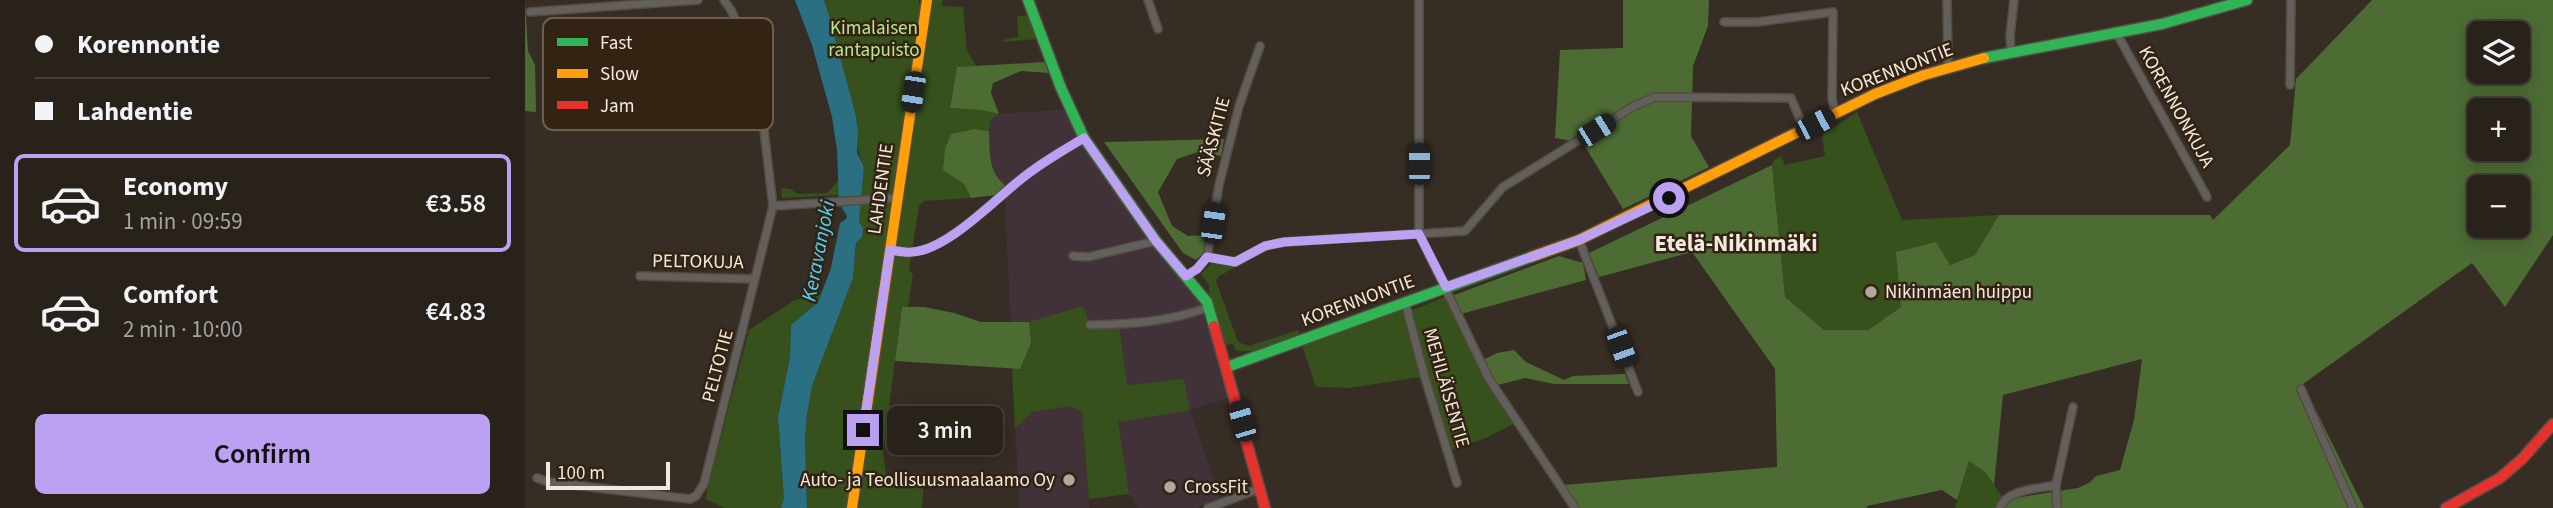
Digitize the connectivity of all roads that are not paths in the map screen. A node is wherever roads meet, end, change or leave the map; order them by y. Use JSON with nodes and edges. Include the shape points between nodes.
{"nodes":[{"id":1,"x":698,"y":0,"type":"edge"},
{"id":2,"x":724,"y":0,"type":"edge"},
{"id":3,"x":927,"y":0,"type":"edge"},
{"id":4,"x":1028,"y":0,"type":"edge"},
{"id":5,"x":1148,"y":0,"type":"edge"},
{"id":6,"x":1419,"y":0,"type":"edge"},
{"id":7,"x":1947,"y":0,"type":"edge"},
{"id":8,"x":2014,"y":0,"type":"edge"},
{"id":9,"x":2247,"y":0,"type":"edge"},
{"id":10,"x":2291,"y":0,"type":"edge"},
{"id":11,"x":530,"y":12,"type":"dead end"},
{"id":12,"x":734,"y":18,"type":"edge"},
{"id":13,"x":1724,"y":22,"type":"dead end"},
{"id":14,"x":1158,"y":29,"type":"dead end"},
{"id":15,"x":2116,"y":32,"type":"junction"},
{"id":16,"x":1260,"y":46,"type":"dead end"},
{"id":17,"x":2011,"y":52,"type":"junction"},
{"id":18,"x":1948,"y":68,"type":"junction"},
{"id":19,"x":2290,"y":85,"type":"dead end"},
{"id":20,"x":1835,"y":114,"type":"junction"},
{"id":21,"x":1804,"y":129,"type":"junction"},
{"id":22,"x":764,"y":130,"type":"edge"},
{"id":23,"x":1084,"y":138,"type":"junction"},
{"id":24,"x":2207,"y":197,"type":"dead end"},
{"id":25,"x":897,"y":198,"type":"junction"},
{"id":26,"x":773,"y":206,"type":"junction"},
{"id":27,"x":1419,"y":234,"type":"junction"},
{"id":28,"x":1579,"y":240,"type":"junction"},
{"id":29,"x":1156,"y":241,"type":"junction"},
{"id":30,"x":890,"y":250,"type":"junction"},
{"id":31,"x":1073,"y":256,"type":"dead end"},
{"id":32,"x":1207,"y":257,"type":"junction"},
{"id":33,"x":640,"y":276,"type":"dead end"},
{"id":34,"x":1186,"y":276,"type":"junction"},
{"id":35,"x":755,"y":279,"type":"junction"},
{"id":36,"x":1446,"y":287,"type":"junction"},
{"id":37,"x":1405,"y":302,"type":"junction"},
{"id":38,"x":1209,"y":307,"type":"junction"},
{"id":39,"x":1090,"y":325,"type":"dead end"},
{"id":40,"x":1227,"y":367,"type":"junction"},
{"id":41,"x":2301,"y":389,"type":"dead end"},
{"id":42,"x":1638,"y":392,"type":"dead end"},
{"id":43,"x":2073,"y":407,"type":"dead end"},
{"id":44,"x":2553,"y":424,"type":"edge"},
{"id":45,"x":537,"y":478,"type":"dead end"},
{"id":46,"x":1457,"y":483,"type":"dead end"},
{"id":47,"x":2056,"y":485,"type":"junction"},
{"id":48,"x":1261,"y":488,"type":"junction"},
{"id":49,"x":852,"y":508,"type":"edge"},
{"id":50,"x":1208,"y":508,"type":"edge"},
{"id":51,"x":1265,"y":508,"type":"edge"},
{"id":52,"x":1576,"y":508,"type":"edge"},
{"id":53,"x":2000,"y":508,"type":"edge"},
{"id":54,"x":2057,"y":508,"type":"edge"},
{"id":55,"x":2353,"y":508,"type":"edge"},
{"id":56,"x":2446,"y":508,"type":"edge"}],
"edges":[{"from":1,"to":11,"type":"street"},
{"from":2,"to":12,"type":"street"},
{"from":3,"to":25,"type":"street","name":"LAHDENTIE"},
{"from":4,"to":23,"type":"street"},
{"from":5,"to":14,"type":"street"},
{"from":6,"to":27,"type":"street"},
{"from":7,"to":18,"type":"street"},
{"from":8,"to":17,"type":"street"},
{"from":9,"to":15,"type":"street","name":"KORENNONTIE"},
{"from":10,"to":19,"type":"street"},
{"from":13,"to":20,"type":"street","via":[[1833,12]]},
{"from":15,"to":17,"type":"street","name":"KORENNONTIE"},
{"from":15,"to":24,"type":"street","name":"KORENNONKUJA"},
{"from":16,"to":32,"type":"street","name":"SÄÄSKITIE","via":[[1231,137]]},
{"from":17,"to":18,"type":"street","name":"KORENNONTIE"},
{"from":18,"to":20,"type":"street","name":"KORENNONTIE"},
{"from":20,"to":21,"type":"street","name":"KORENNONTIE"},
{"from":21,"to":27,"type":"street","via":[[1791,98],[1655,97],[1503,187],[1465,231]]},
{"from":21,"to":28,"type":"street","name":"KORENNONTIE"},
{"from":22,"to":26,"type":"street"},
{"from":23,"to":29,"type":"street"},
{"from":23,"to":30,"type":"street","via":[[1019,180],[948,237],[913,252]]},
{"from":25,"to":26,"type":"street"},
{"from":25,"to":30,"type":"street","name":"LAHDENTIE"},
{"from":26,"to":35,"type":"street","name":"PELTOTIE"},
{"from":27,"to":32,"type":"street","via":[[1284,242],[1235,262]]},
{"from":27,"to":36,"type":"street"},
{"from":28,"to":36,"type":"street","name":"KORENNONTIE"},
{"from":28,"to":42,"type":"street"},
{"from":29,"to":31,"type":"street","via":[[1088,257]]},
{"from":29,"to":34,"type":"street"},
{"from":30,"to":49,"type":"street","name":"LAHDENTIE"},
{"from":32,"to":34,"type":"street"},
{"from":33,"to":35,"type":"street","name":"PELTOKUJA"},
{"from":34,"to":38,"type":"street"},
{"from":35,"to":45,"type":"street","name":"PELTOTIE","via":[[704,484],[696,496],[690,499]]},
{"from":36,"to":37,"type":"street","name":"KORENNONTIE"},
{"from":36,"to":52,"type":"street","via":[[1489,379]]},
{"from":37,"to":40,"type":"street","name":"KORENNONTIE"},
{"from":37,"to":46,"type":"street","name":"MEHILÄISENTIE"},
{"from":38,"to":39,"type":"street","via":[[1156,322]]},
{"from":38,"to":40,"type":"street"},
{"from":40,"to":48,"type":"street"},
{"from":41,"to":55,"type":"street"},
{"from":43,"to":47,"type":"street"},
{"from":44,"to":56,"type":"street","via":[[2500,478]]},
{"from":47,"to":53,"type":"street","via":[[2010,495]]},
{"from":47,"to":54,"type":"street"},
{"from":48,"to":50,"type":"street"},
{"from":48,"to":51,"type":"street"}]}
